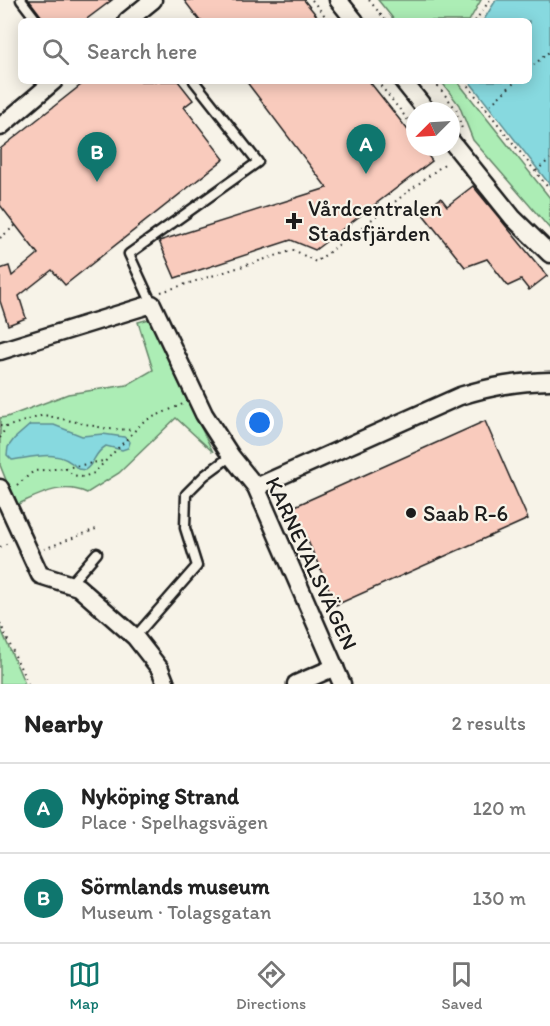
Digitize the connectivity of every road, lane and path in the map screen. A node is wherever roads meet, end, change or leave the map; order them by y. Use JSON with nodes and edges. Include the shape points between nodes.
{"nodes":[{"id":1,"x":21,"y":0,"type":"edge"},
{"id":2,"x":153,"y":0,"type":"edge"},
{"id":3,"x":312,"y":0,"type":"edge"},
{"id":4,"x":338,"y":0,"type":"edge"},
{"id":5,"x":369,"y":0,"type":"edge"},
{"id":6,"x":490,"y":0,"type":"edge"},
{"id":7,"x":36,"y":18,"type":"edge"},
{"id":8,"x":138,"y":18,"type":"edge"},
{"id":9,"x":327,"y":18,"type":"edge"},
{"id":10,"x":353,"y":18,"type":"edge"},
{"id":11,"x":384,"y":18,"type":"edge"},
{"id":12,"x":477,"y":18,"type":"edge"},
{"id":13,"x":550,"y":51,"type":"edge"},
{"id":14,"x":532,"y":66,"type":"edge"},
{"id":15,"x":50,"y":84,"type":"edge"},
{"id":16,"x":196,"y":84,"type":"edge"},
{"id":17,"x":379,"y":84,"type":"edge"},
{"id":18,"x":405,"y":84,"type":"edge"},
{"id":19,"x":466,"y":84,"type":"edge"},
{"id":20,"x":513,"y":84,"type":"edge"},
{"id":21,"x":420,"y":102,"type":"edge"},
{"id":22,"x":486,"y":109,"type":"junction"},
{"id":23,"x":406,"y":118,"type":"edge"},
{"id":24,"x":0,"y":127,"type":"edge"},
{"id":25,"x":460,"y":152,"type":"edge"},
{"id":26,"x":452,"y":158,"type":"dead end"},
{"id":27,"x":550,"y":159,"type":"edge"},
{"id":28,"x":536,"y":172,"type":"junction"},
{"id":29,"x":550,"y":190,"type":"edge"},
{"id":30,"x":16,"y":225,"type":"dead end"},
{"id":31,"x":0,"y":238,"type":"edge"},
{"id":32,"x":550,"y":254,"type":"edge"},
{"id":33,"x":150,"y":300,"type":"junction"},
{"id":34,"x":0,"y":351,"type":"edge"},
{"id":35,"x":550,"y":381,"type":"edge"},
{"id":36,"x":196,"y":398,"type":"junction"},
{"id":37,"x":0,"y":426,"type":"edge"},
{"id":38,"x":6,"y":427,"type":"junction"},
{"id":39,"x":136,"y":430,"type":"junction"},
{"id":40,"x":0,"y":438,"type":"edge"},
{"id":41,"x":231,"y":456,"type":"junction"},
{"id":42,"x":104,"y":461,"type":"junction"},
{"id":43,"x":65,"y":468,"type":"junction"},
{"id":44,"x":256,"y":487,"type":"junction"},
{"id":45,"x":0,"y":488,"type":"edge"},
{"id":46,"x":6,"y":505,"type":"junction"},
{"id":47,"x":96,"y":529,"type":"dead end"},
{"id":48,"x":97,"y":553,"type":"dead end"},
{"id":49,"x":30,"y":555,"type":"junction"},
{"id":50,"x":70,"y":584,"type":"junction"},
{"id":51,"x":0,"y":623,"type":"edge"},
{"id":52,"x":135,"y":637,"type":"junction"},
{"id":53,"x":335,"y":667,"type":"junction"},
{"id":54,"x":28,"y":684,"type":"edge"},
{"id":55,"x":166,"y":684,"type":"edge"},
{"id":56,"x":296,"y":684,"type":"edge"},
{"id":57,"x":342,"y":684,"type":"edge"}],
"edges":[{"from":1,"to":7,"type":"lane"},
{"from":2,"to":8,"type":"street"},
{"from":3,"to":9,"type":"path"},
{"from":4,"to":10,"type":"street"},
{"from":5,"to":11,"type":"path"},
{"from":6,"to":12,"type":"path"},
{"from":13,"to":14,"type":"path"},
{"from":15,"to":24,"type":"street"},
{"from":16,"to":33,"type":"lane","via":[[258,162],[129,254]]},
{"from":17,"to":23,"type":"path"},
{"from":18,"to":21,"type":"street"},
{"from":19,"to":22,"type":"path"},
{"from":20,"to":22,"type":"path"},
{"from":22,"to":28,"type":"path"},
{"from":25,"to":32,"type":"street","via":[[513,218]]},
{"from":26,"to":33,"type":"path","via":[[316,262],[294,250]]},
{"from":27,"to":28,"type":"path"},
{"from":28,"to":29,"type":"path"},
{"from":30,"to":31,"type":"path"},
{"from":33,"to":34,"type":"street"},
{"from":33,"to":36,"type":"street","name":"KARNEVALSVÄGEN"},
{"from":35,"to":44,"type":"street","via":[[495,385],[460,396]]},
{"from":36,"to":39,"type":"path","via":[[144,421]]},
{"from":36,"to":41,"type":"street","name":"KARNEVALSVÄGEN"},
{"from":37,"to":38,"type":"path"},
{"from":38,"to":39,"type":"path","via":[[44,415],[108,429]]},
{"from":38,"to":40,"type":"path"},
{"from":39,"to":42,"type":"path"},
{"from":41,"to":44,"type":"street","name":"KARNEVALSVÄGEN"},
{"from":41,"to":52,"type":"lane","via":[[186,494],[185,528],[197,566]]},
{"from":42,"to":43,"type":"path"},
{"from":42,"to":43,"type":"path","via":[[83,477],[73,476]]},
{"from":43,"to":46,"type":"path","via":[[33,471],[16,485]]},
{"from":44,"to":53,"type":"street","name":"KARNEVALSVÄGEN"},
{"from":45,"to":46,"type":"street"},
{"from":46,"to":49,"type":"street"},
{"from":47,"to":49,"type":"path"},
{"from":48,"to":50,"type":"lane"},
{"from":49,"to":50,"type":"street","via":[[40,575]]},
{"from":50,"to":52,"type":"street"},
{"from":51,"to":54,"type":"path"},
{"from":52,"to":55,"type":"street","via":[[160,669]]},
{"from":53,"to":56,"type":"street"},
{"from":53,"to":57,"type":"street","name":"KARNEVALSVÄGEN"}]}
